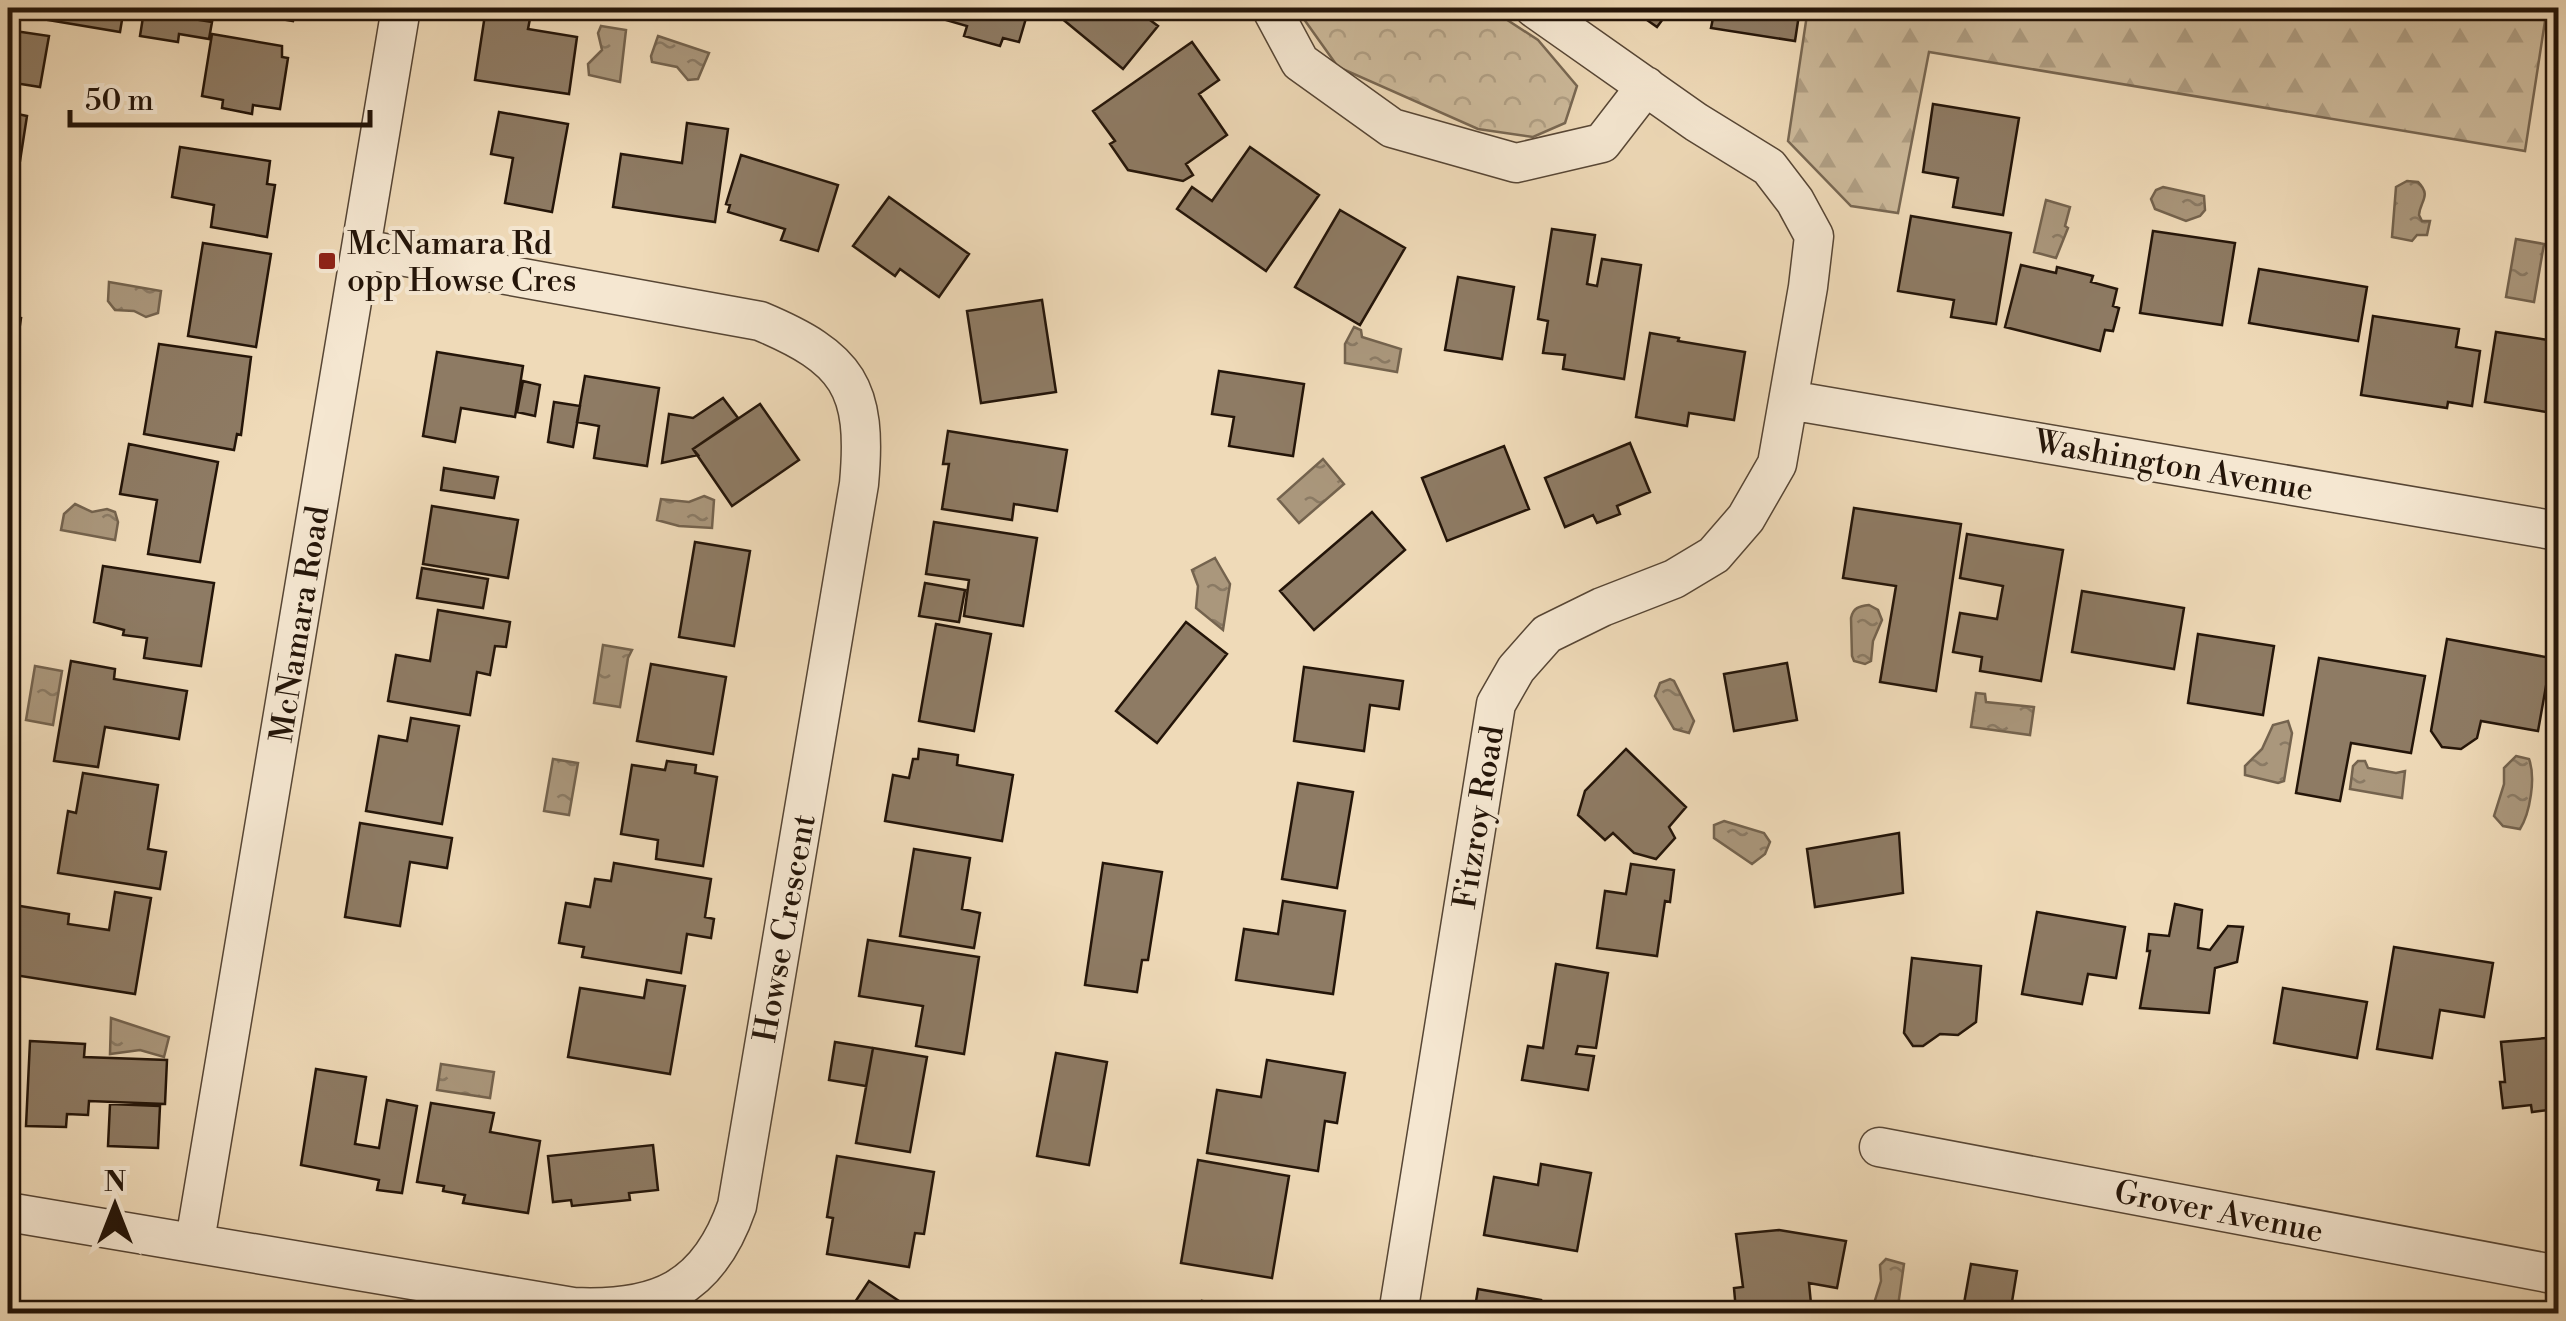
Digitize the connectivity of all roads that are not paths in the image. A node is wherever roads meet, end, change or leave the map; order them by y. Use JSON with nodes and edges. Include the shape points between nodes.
{"nodes":[{"id":1,"x":400,"y":8,"type":"edge"},
{"id":2,"x":1271,"y":8,"type":"edge"},
{"id":3,"x":1534,"y":8,"type":"edge"},
{"id":4,"x":1646,"y":86,"type":"junction"},
{"id":5,"x":362,"y":249,"type":"junction"},
{"id":6,"x":1789,"y":400,"type":"junction"},
{"id":7,"x":2558,"y":530,"type":"edge"},
{"id":8,"x":1880,"y":1147,"type":"dead end"},
{"id":9,"x":8,"y":1212,"type":"edge"},
{"id":10,"x":196,"y":1241,"type":"junction"},
{"id":11,"x":2558,"y":1274,"type":"edge"},
{"id":12,"x":1398,"y":1314,"type":"edge"}],
"edges":[{"from":1,"to":5,"type":"street","name":"McNamara Road"},
{"from":2,"to":4,"type":"street","via":[[1300,62],[1392,128],[1516,164],[1602,144]]},
{"from":3,"to":4,"type":"street"},
{"from":4,"to":6,"type":"street","name":"Fitzroy Road","via":[[1769,168],[1814,236]]},
{"from":5,"to":10,"type":"street","name":"McNamara Road"},
{"from":5,"to":10,"type":"street","name":"Howse Crescent","via":[[760,321],[806,340],[840,368],[858,408],[859,484],[737,1206],[713,1258],[673,1290],[616,1309]]},
{"from":6,"to":7,"type":"street","name":"Washington Avenue"},
{"from":6,"to":12,"type":"street","name":"Fitzroy Road","via":[[1777,464],[1746,518],[1714,555],[1547,634],[1496,704]]},
{"from":8,"to":11,"type":"street","name":"Grover Avenue"},
{"from":9,"to":10,"type":"street","name":"Howse Crescent"}]}
